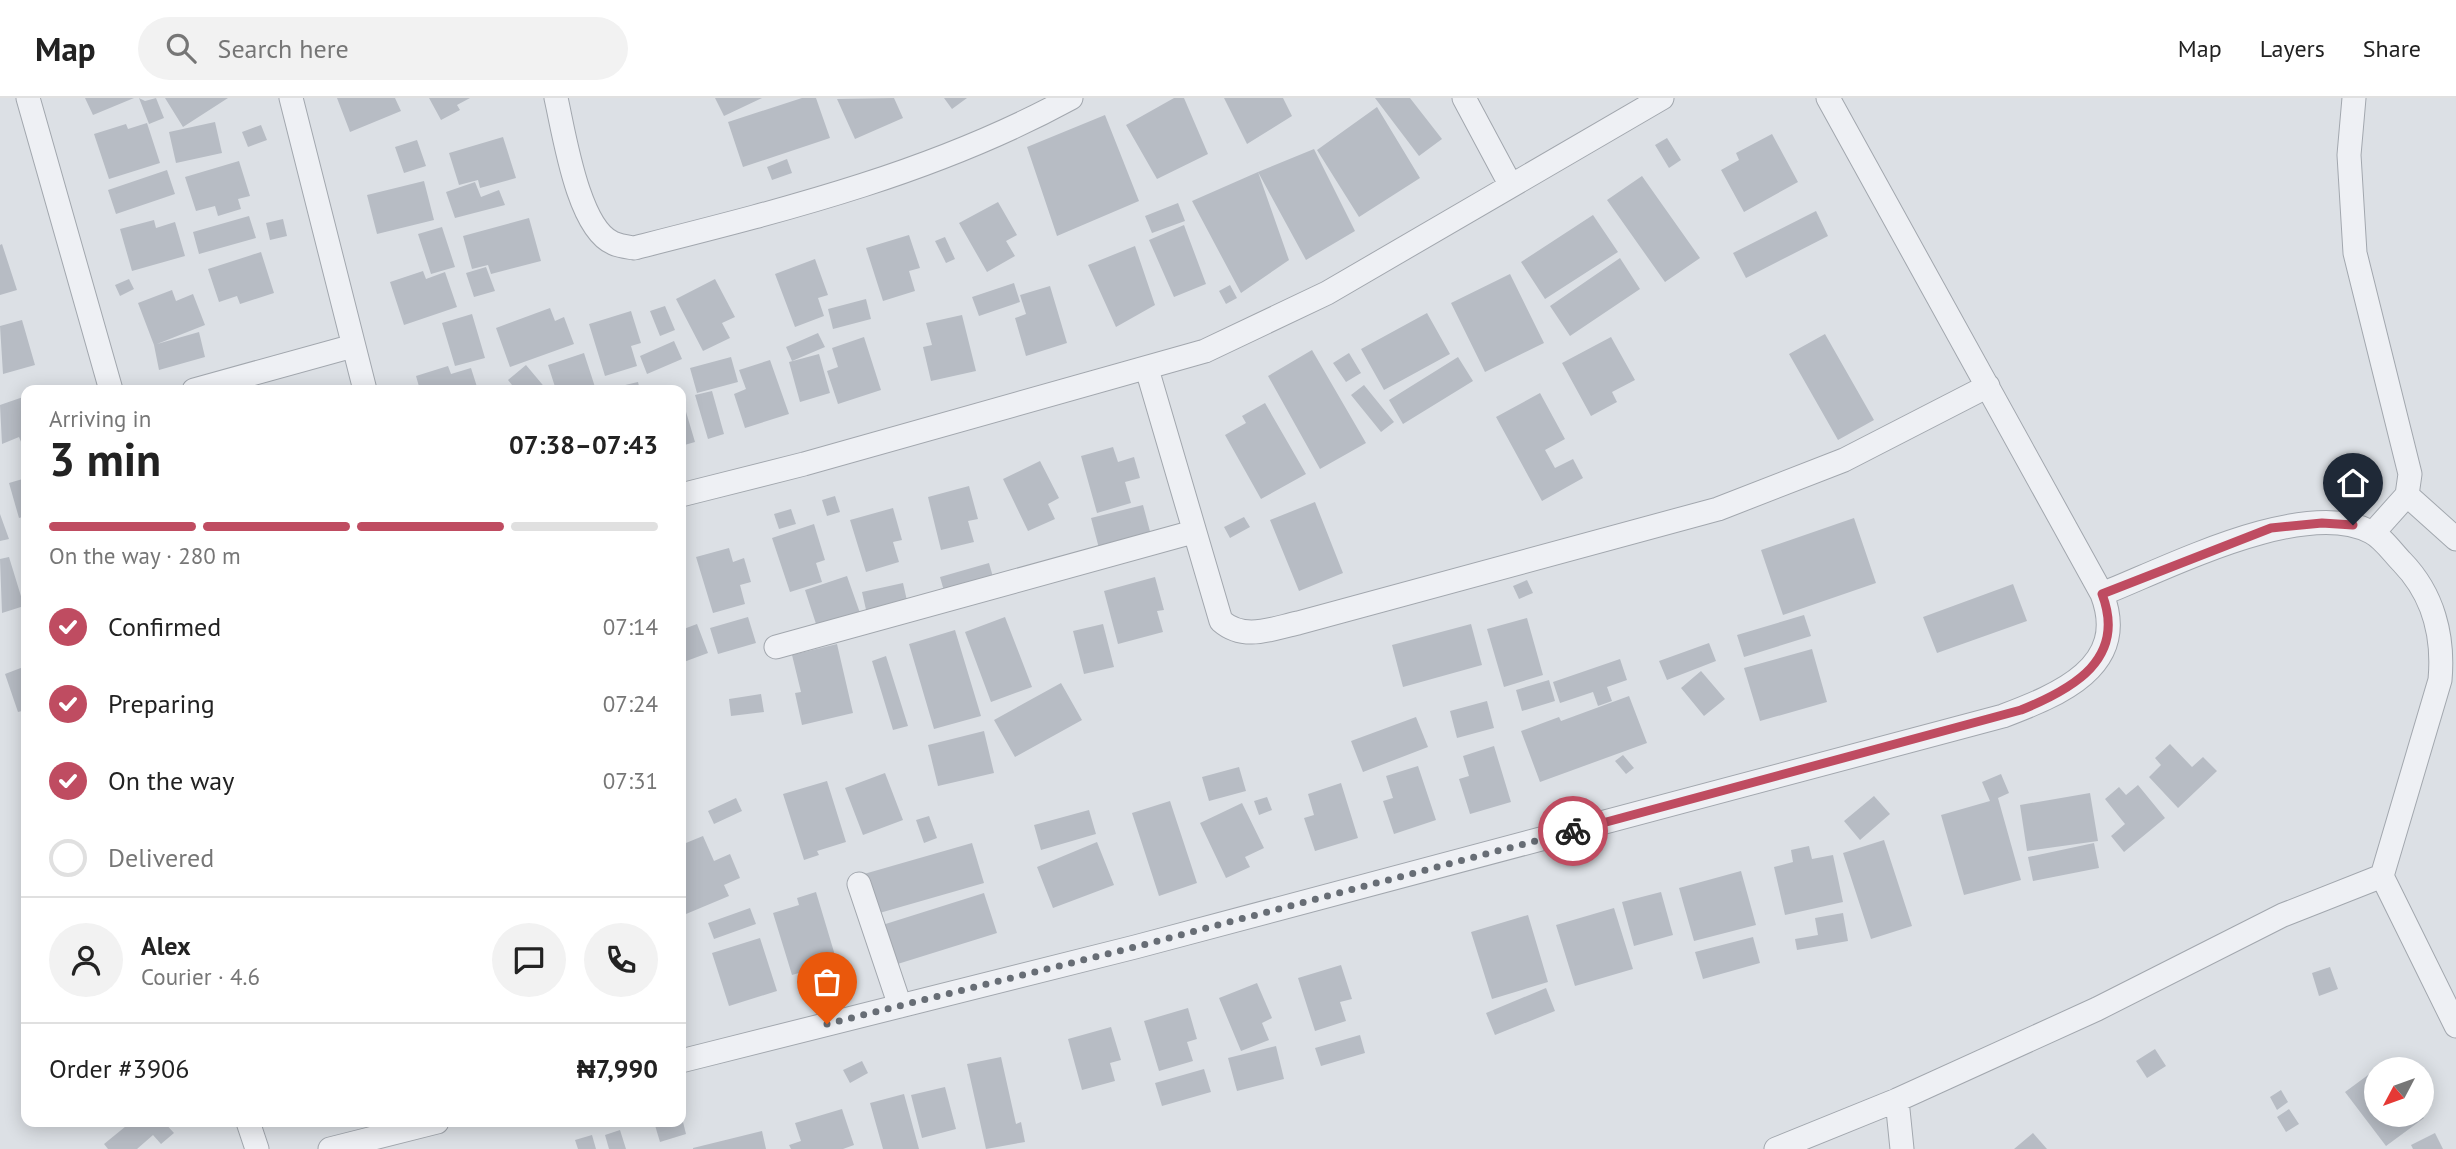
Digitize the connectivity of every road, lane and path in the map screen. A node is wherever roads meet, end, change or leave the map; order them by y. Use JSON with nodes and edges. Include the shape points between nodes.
{"nodes":[{"id":1,"x":29,"y":98,"type":"edge"},
{"id":2,"x":291,"y":98,"type":"edge"},
{"id":3,"x":556,"y":98,"type":"edge"},
{"id":4,"x":1071,"y":98,"type":"edge"},
{"id":5,"x":1464,"y":98,"type":"edge"},
{"id":6,"x":1662,"y":98,"type":"edge"},
{"id":7,"x":1828,"y":98,"type":"edge"},
{"id":8,"x":2354,"y":98,"type":"edge"},
{"id":9,"x":1510,"y":184,"type":"junction"},
{"id":10,"x":354,"y":346,"type":"junction"},
{"id":11,"x":1147,"y":369,"type":"junction"},
{"id":12,"x":110,"y":385,"type":"edge"},
{"id":13,"x":212,"y":385,"type":"edge"},
{"id":14,"x":364,"y":385,"type":"edge"},
{"id":15,"x":1988,"y":386,"type":"junction"},
{"id":16,"x":686,"y":494,"type":"edge"},
{"id":17,"x":2407,"y":495,"type":"junction"},
{"id":18,"x":1193,"y":532,"type":"junction"},
{"id":19,"x":2373,"y":533,"type":"junction"},
{"id":20,"x":2456,"y":539,"type":"edge"},
{"id":21,"x":2102,"y":594,"type":"junction"},
{"id":22,"x":776,"y":647,"type":"dead end"},
{"id":23,"x":2382,"y":876,"type":"junction"},
{"id":24,"x":859,"y":884,"type":"dead end"},
{"id":25,"x":900,"y":1006,"type":"junction"},
{"id":26,"x":2456,"y":1026,"type":"edge"},
{"id":27,"x":686,"y":1060,"type":"edge"},
{"id":28,"x":1897,"y":1100,"type":"junction"},
{"id":29,"x":250,"y":1127,"type":"edge"},
{"id":30,"x":405,"y":1127,"type":"edge"},
{"id":31,"x":257,"y":1149,"type":"edge"},
{"id":32,"x":330,"y":1149,"type":"edge"},
{"id":33,"x":1776,"y":1149,"type":"edge"},
{"id":34,"x":1902,"y":1149,"type":"edge"}],
"edges":[{"from":1,"to":12,"type":"street"},
{"from":2,"to":10,"type":"street"},
{"from":3,"to":4,"type":"street","via":[[573,172],[593,225],[611,243],[634,248],[786,209],[935,162]]},
{"from":5,"to":9,"type":"street"},
{"from":6,"to":9,"type":"street"},
{"from":7,"to":15,"type":"street"},
{"from":8,"to":17,"type":"street","via":[[2349,155],[2355,253],[2410,474]]},
{"from":9,"to":11,"type":"street","via":[[1326,293],[1205,351]]},
{"from":10,"to":13,"type":"street"},
{"from":10,"to":14,"type":"street"},
{"from":11,"to":16,"type":"street"},
{"from":11,"to":18,"type":"street"},
{"from":15,"to":18,"type":"street","via":[[1844,460],[1718,509],[1247,634],[1221,621]]},
{"from":15,"to":21,"type":"street"},
{"from":17,"to":19,"type":"street"},
{"from":17,"to":20,"type":"street"},
{"from":18,"to":22,"type":"street"},
{"from":19,"to":21,"type":"street","via":[[2353,525],[2322,523],[2271,528]]},
{"from":19,"to":23,"type":"street","via":[[2409,570],[2429,599],[2442,654],[2440,680]]},
{"from":21,"to":25,"type":"street","via":[[2110,615],[2108,632],[2089,672],[2067,688],[2003,716]]},
{"from":23,"to":26,"type":"street"},
{"from":23,"to":28,"type":"street","via":[[2283,915],[2097,1009]]},
{"from":24,"to":25,"type":"street"},
{"from":25,"to":27,"type":"street"},
{"from":28,"to":33,"type":"street"},
{"from":28,"to":34,"type":"street"},
{"from":29,"to":31,"type":"street"},
{"from":30,"to":32,"type":"street"}]}
